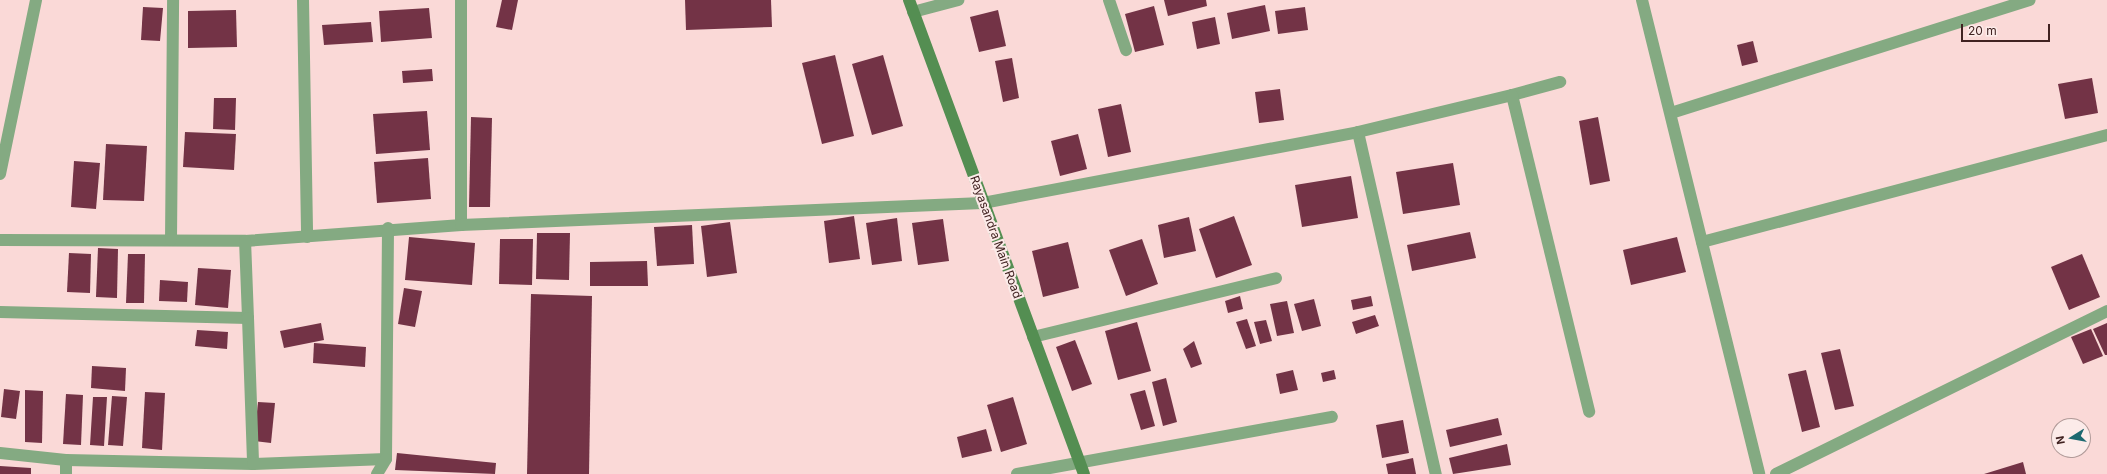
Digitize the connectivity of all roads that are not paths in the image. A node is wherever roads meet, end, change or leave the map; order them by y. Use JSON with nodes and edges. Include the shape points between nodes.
{"nodes":[{"id":1,"x":36,"y":0,"type":"edge"},
{"id":2,"x":173,"y":0,"type":"edge"},
{"id":3,"x":303,"y":0,"type":"edge"},
{"id":4,"x":462,"y":0,"type":"edge"},
{"id":5,"x":909,"y":0,"type":"edge"},
{"id":6,"x":958,"y":0,"type":"edge"},
{"id":7,"x":1109,"y":0,"type":"edge"},
{"id":8,"x":1642,"y":0,"type":"edge"},
{"id":9,"x":2030,"y":0,"type":"edge"},
{"id":10,"x":913,"y":12,"type":"junction"},
{"id":11,"x":1126,"y":50,"type":"dead end"},
{"id":12,"x":1560,"y":82,"type":"dead end"},
{"id":13,"x":1512,"y":95,"type":"junction"},
{"id":14,"x":1671,"y":113,"type":"junction"},
{"id":15,"x":1358,"y":132,"type":"junction"},
{"id":16,"x":2107,"y":135,"type":"edge"},
{"id":17,"x":0,"y":174,"type":"edge"},
{"id":18,"x":983,"y":203,"type":"junction"},
{"id":19,"x":461,"y":225,"type":"junction"},
{"id":20,"x":388,"y":228,"type":"junction"},
{"id":21,"x":307,"y":237,"type":"junction"},
{"id":22,"x":0,"y":240,"type":"edge"},
{"id":23,"x":171,"y":240,"type":"junction"},
{"id":24,"x":245,"y":241,"type":"junction"},
{"id":25,"x":1702,"y":242,"type":"junction"},
{"id":26,"x":1276,"y":278,"type":"dead end"},
{"id":27,"x":2107,"y":311,"type":"edge"},
{"id":28,"x":0,"y":312,"type":"edge"},
{"id":29,"x":248,"y":318,"type":"junction"},
{"id":30,"x":1033,"y":337,"type":"junction"},
{"id":31,"x":1589,"y":412,"type":"dead end"},
{"id":32,"x":1332,"y":417,"type":"dead end"},
{"id":33,"x":0,"y":453,"type":"edge"},
{"id":34,"x":386,"y":459,"type":"junction"},
{"id":35,"x":66,"y":460,"type":"junction"},
{"id":36,"x":253,"y":464,"type":"junction"},
{"id":37,"x":1082,"y":468,"type":"edge"},
{"id":38,"x":66,"y":474,"type":"edge"},
{"id":39,"x":377,"y":474,"type":"edge"},
{"id":40,"x":1017,"y":474,"type":"edge"},
{"id":41,"x":1436,"y":474,"type":"edge"},
{"id":42,"x":1759,"y":474,"type":"edge"},
{"id":43,"x":1776,"y":474,"type":"edge"}],
"edges":[{"from":1,"to":17,"type":"street"},
{"from":2,"to":23,"type":"street"},
{"from":3,"to":21,"type":"street"},
{"from":4,"to":19,"type":"street"},
{"from":5,"to":10,"type":"street","name":"Rayasandra Main Road"},
{"from":6,"to":10,"type":"street"},
{"from":7,"to":11,"type":"street"},
{"from":8,"to":14,"type":"street"},
{"from":9,"to":14,"type":"street"},
{"from":10,"to":18,"type":"street","name":"Rayasandra Main Road"},
{"from":12,"to":13,"type":"street"},
{"from":13,"to":15,"type":"street"},
{"from":13,"to":31,"type":"street"},
{"from":14,"to":25,"type":"street"},
{"from":15,"to":18,"type":"street"},
{"from":15,"to":41,"type":"street"},
{"from":16,"to":25,"type":"street"},
{"from":18,"to":19,"type":"street"},
{"from":18,"to":30,"type":"street","name":"Rayasandra Main Road"},
{"from":19,"to":20,"type":"street"},
{"from":20,"to":21,"type":"street"},
{"from":20,"to":34,"type":"street"},
{"from":21,"to":24,"type":"street"},
{"from":22,"to":23,"type":"street"},
{"from":23,"to":24,"type":"street"},
{"from":24,"to":29,"type":"street"},
{"from":25,"to":42,"type":"street"},
{"from":26,"to":30,"type":"street"},
{"from":27,"to":43,"type":"street"},
{"from":28,"to":29,"type":"street"},
{"from":29,"to":36,"type":"street"},
{"from":30,"to":37,"type":"street","name":"Rayasandra Main Road"},
{"from":32,"to":37,"type":"street"},
{"from":33,"to":35,"type":"street"},
{"from":34,"to":36,"type":"street"},
{"from":34,"to":39,"type":"street"},
{"from":35,"to":36,"type":"street"},
{"from":35,"to":38,"type":"street"},
{"from":37,"to":40,"type":"street"}]}
